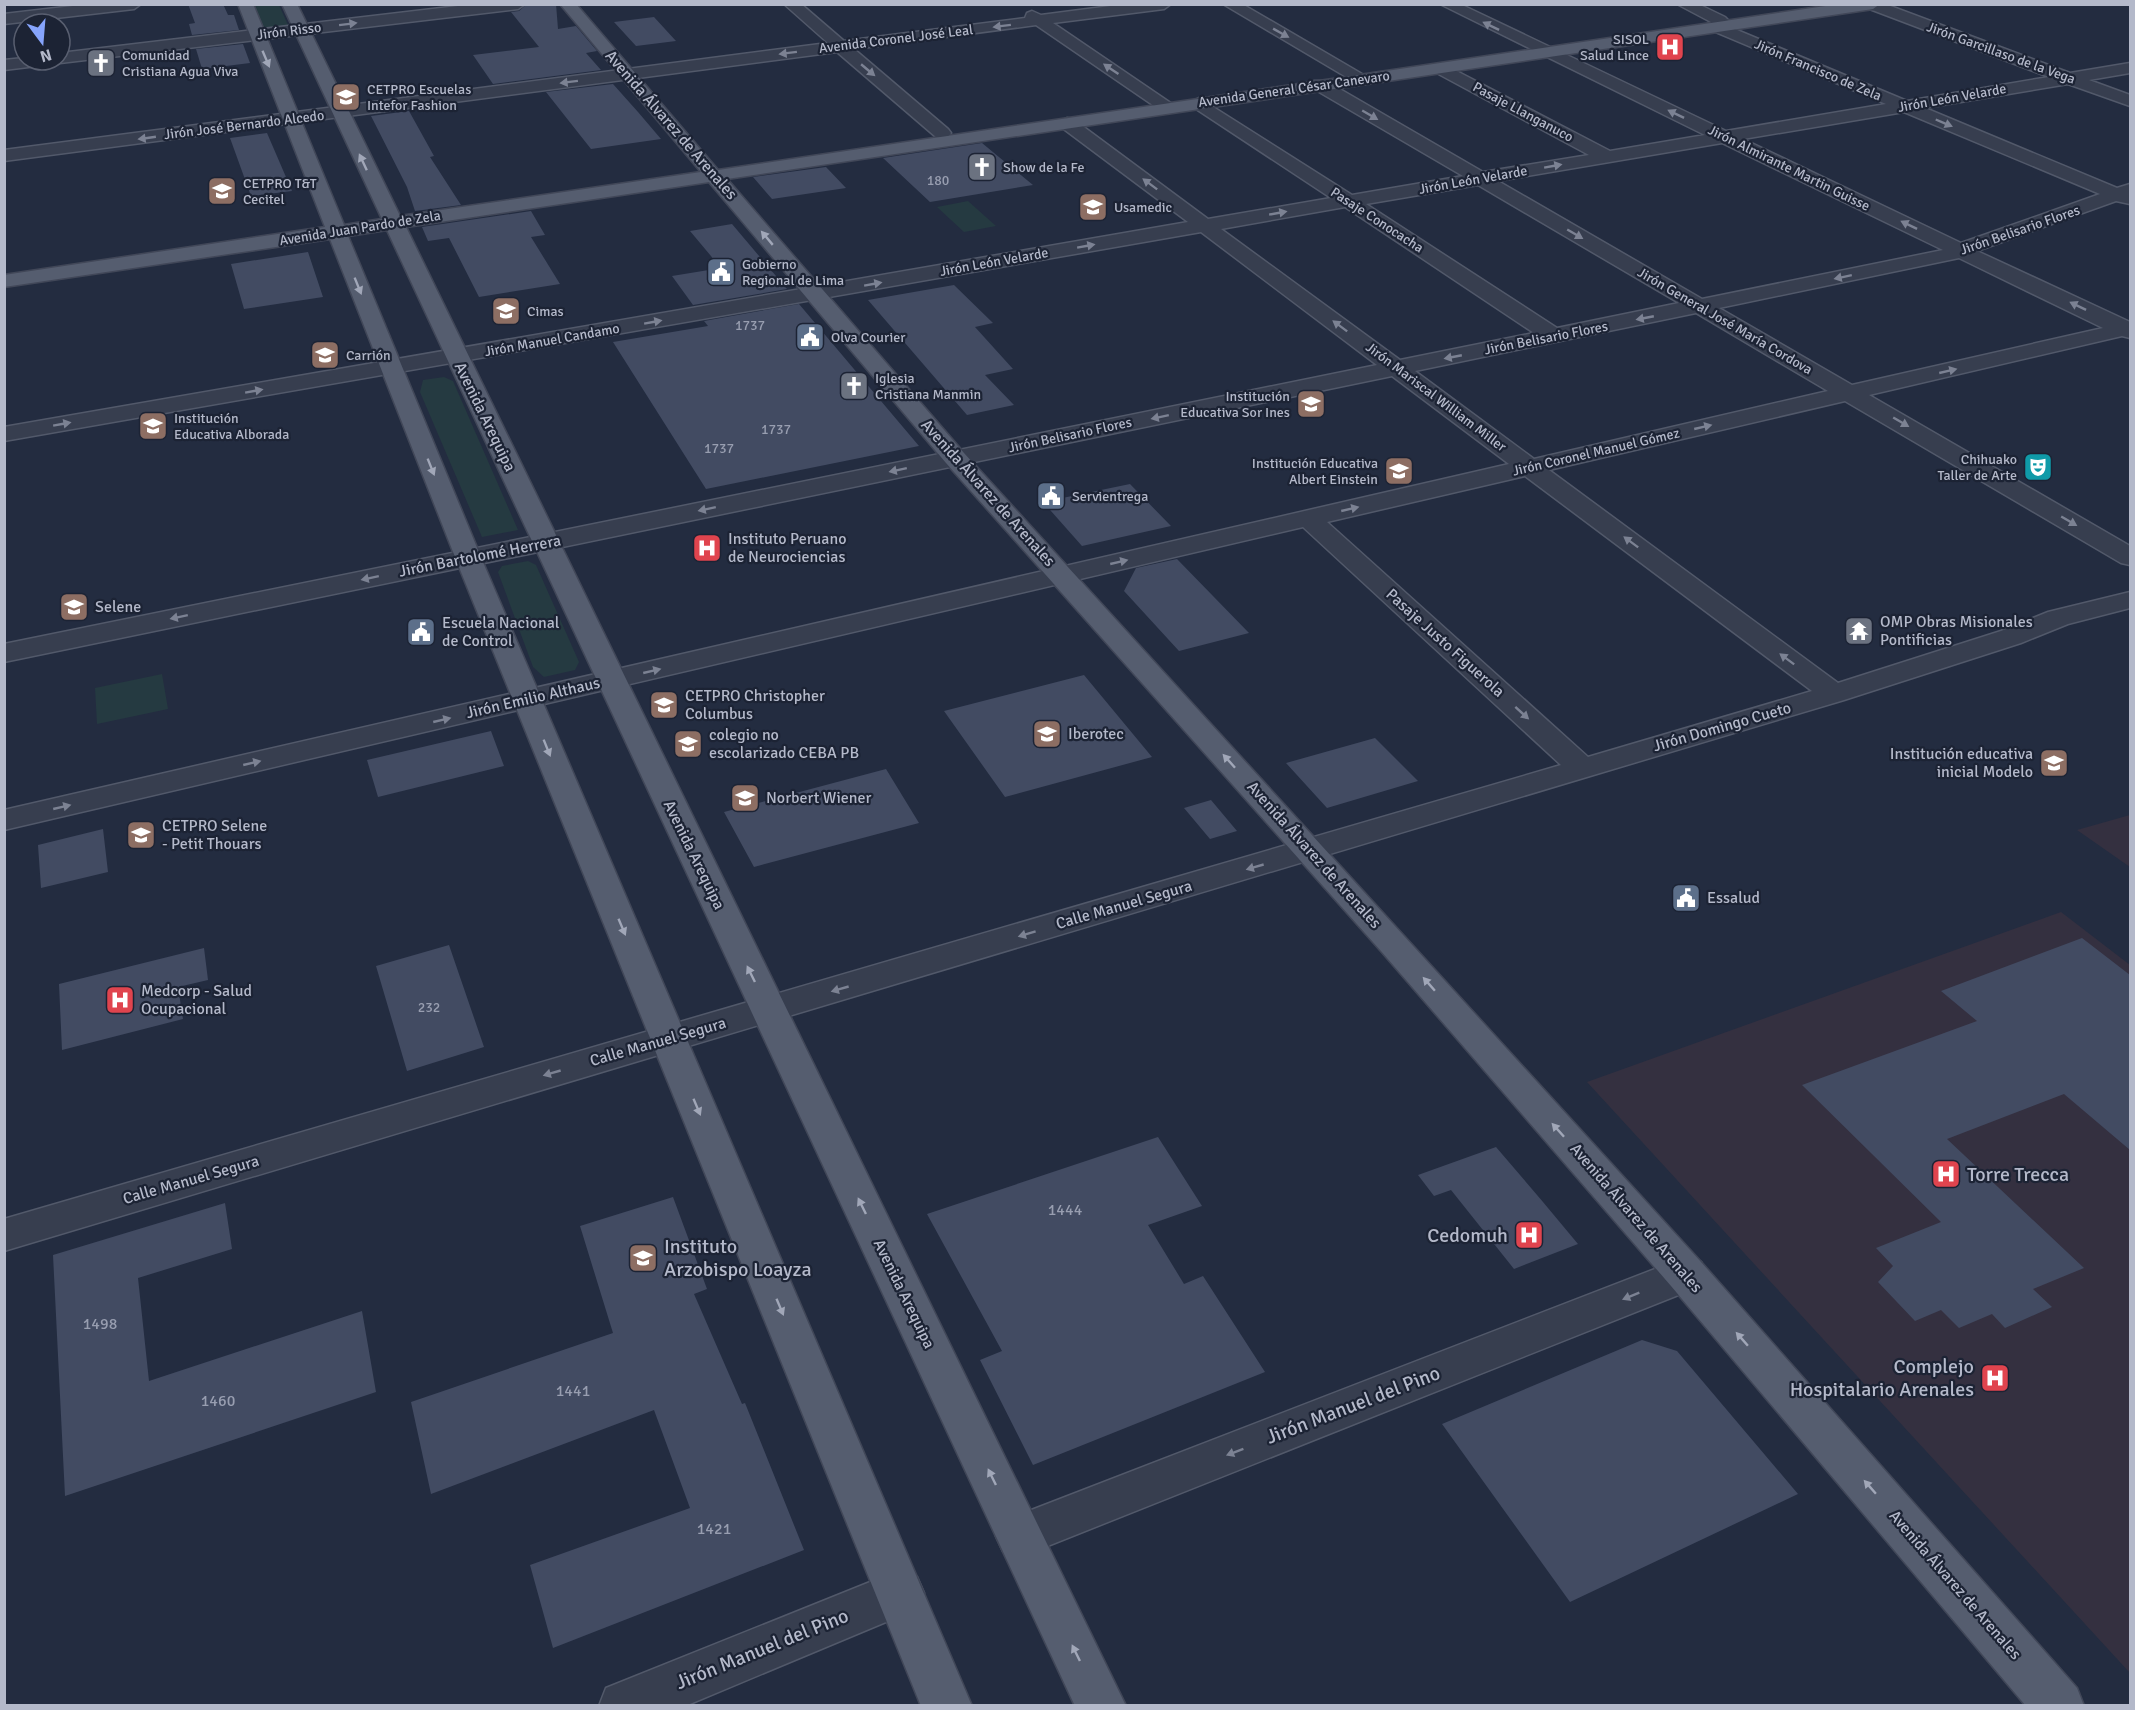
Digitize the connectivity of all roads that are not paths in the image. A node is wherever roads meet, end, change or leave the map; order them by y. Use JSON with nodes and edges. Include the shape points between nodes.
{"nodes":[{"id":1,"x":134,"y":4,"type":"edge"},
{"id":2,"x":245,"y":4,"type":"edge"},
{"id":3,"x":289,"y":4,"type":"edge"},
{"id":4,"x":518,"y":4,"type":"edge"},
{"id":5,"x":567,"y":4,"type":"edge"},
{"id":6,"x":791,"y":4,"type":"edge"},
{"id":7,"x":1015,"y":4,"type":"edge"},
{"id":8,"x":1164,"y":4,"type":"edge"},
{"id":9,"x":1230,"y":4,"type":"edge"},
{"id":10,"x":1447,"y":4,"type":"edge"},
{"id":11,"x":1684,"y":4,"type":"edge"},
{"id":12,"x":1823,"y":4,"type":"edge"},
{"id":13,"x":1873,"y":5,"type":"edge"},
{"id":14,"x":4,"y":19,"type":"edge"},
{"id":15,"x":1040,"y":21,"type":"junction"},
{"id":16,"x":1718,"y":23,"type":"junction"},
{"id":17,"x":300,"y":30,"type":"junction"},
{"id":18,"x":256,"y":35,"type":"junction"},
{"id":19,"x":841,"y":47,"type":"junction"},
{"id":20,"x":1541,"y":50,"type":"junction"},
{"id":21,"x":72,"y":57,"type":"edge"},
{"id":22,"x":1439,"y":68,"type":"junction"},
{"id":23,"x":2130,"y":68,"type":"edge"},
{"id":24,"x":627,"y":74,"type":"junction"},
{"id":25,"x":1354,"y":74,"type":"junction"},
{"id":26,"x":2069,"y":78,"type":"junction"},
{"id":27,"x":1320,"y":85,"type":"junction"},
{"id":28,"x":2130,"y":101,"type":"edge"},
{"id":29,"x":1199,"y":103,"type":"junction"},
{"id":30,"x":1164,"y":104,"type":"junction"},
{"id":31,"x":1904,"y":106,"type":"junction"},
{"id":32,"x":340,"y":112,"type":"junction"},
{"id":33,"x":290,"y":119,"type":"junction"},
{"id":34,"x":1067,"y":123,"type":"junction"},
{"id":35,"x":942,"y":133,"type":"junction"},
{"id":36,"x":1724,"y":137,"type":"junction"},
{"id":37,"x":4,"y":156,"type":"edge"},
{"id":38,"x":1607,"y":157,"type":"junction"},
{"id":39,"x":711,"y":171,"type":"junction"},
{"id":40,"x":1480,"y":178,"type":"junction"},
{"id":41,"x":2126,"y":195,"type":"edge"},
{"id":42,"x":1348,"y":201,"type":"junction"},
{"id":43,"x":390,"y":219,"type":"junction"},
{"id":44,"x":1205,"y":225,"type":"junction"},
{"id":45,"x":334,"y":227,"type":"junction"},
{"id":46,"x":1961,"y":251,"type":"junction"},
{"id":47,"x":4,"y":272,"type":"edge"},
{"id":48,"x":4,"y":281,"type":"edge"},
{"id":49,"x":816,"y":294,"type":"junction"},
{"id":50,"x":1702,"y":307,"type":"junction"},
{"id":51,"x":2129,"y":330,"type":"edge"},
{"id":52,"x":1554,"y":336,"type":"junction"},
{"id":53,"x":456,"y":356,"type":"junction"},
{"id":54,"x":391,"y":368,"type":"junction"},
{"id":55,"x":1397,"y":368,"type":"junction"},
{"id":56,"x":1850,"y":393,"type":"junction"},
{"id":57,"x":4,"y":434,"type":"edge"},
{"id":58,"x":955,"y":458,"type":"junction"},
{"id":59,"x":1530,"y":467,"type":"junction"},
{"id":60,"x":1308,"y":518,"type":"junction"},
{"id":61,"x":545,"y":543,"type":"junction"},
{"id":62,"x":2130,"y":557,"type":"edge"},
{"id":63,"x":468,"y":558,"type":"junction"},
{"id":64,"x":1062,"y":575,"type":"junction"},
{"id":65,"x":2130,"y":600,"type":"edge"},
{"id":66,"x":2130,"y":619,"type":"edge"},
{"id":67,"x":2011,"y":637,"type":"junction"},
{"id":68,"x":4,"y":653,"type":"edge"},
{"id":69,"x":611,"y":681,"type":"junction"},
{"id":70,"x":1834,"y":694,"type":"junction"},
{"id":71,"x":527,"y":700,"type":"junction"},
{"id":72,"x":1582,"y":768,"type":"junction"},
{"id":73,"x":4,"y":820,"type":"edge"},
{"id":74,"x":1311,"y":850,"type":"junction"},
{"id":75,"x":768,"y":1010,"type":"junction"},
{"id":76,"x":669,"y":1039,"type":"junction"},
{"id":77,"x":4,"y":1234,"type":"edge"},
{"id":78,"x":1686,"y":1274,"type":"junction"},
{"id":79,"x":1020,"y":1536,"type":"junction"},
{"id":80,"x":900,"y":1593,"type":"junction"},
{"id":81,"x":624,"y":1706,"type":"edge"},
{"id":82,"x":947,"y":1706,"type":"edge"},
{"id":83,"x":1101,"y":1706,"type":"edge"},
{"id":84,"x":2059,"y":1706,"type":"edge"}],
"edges":[{"from":1,"to":14,"type":"street"},
{"from":2,"to":18,"type":"main road"},
{"from":3,"to":17,"type":"main road","name":"Avenida Arequipa"},
{"from":17,"to":4,"type":"street","name":"Jirón Risso","one_way":true},
{"from":5,"to":24,"type":"main road","name":"Avenida Álvarez de Arenales"},
{"from":6,"to":19,"type":"street"},
{"from":7,"to":15,"type":"street"},
{"from":8,"to":15,"type":"street","name":"Avenida Coronel José Leal"},
{"from":9,"to":25,"type":"street","one_way":true},
{"from":20,"to":10,"type":"street","name":"Jirón Almirante Martin Guisse","one_way":true},
{"from":11,"to":16,"type":"street","name":"Jirón Francisco de Zela"},
{"from":12,"to":16,"type":"main road","name":"Avenida General César Canevaro"},
{"from":13,"to":16,"type":"main road","name":"Avenida General César Canevaro"},
{"from":13,"to":26,"type":"street","name":"Jirón Garcillaso de la Vega"},
{"from":15,"to":19,"type":"street","name":"Avenida Coronel José Leal","one_way":true},
{"from":30,"to":15,"type":"street","one_way":true},
{"from":16,"to":20,"type":"main road","name":"Avenida General César Canevaro"},
{"from":16,"to":31,"type":"street","name":"Jirón Francisco de Zela"},
{"from":17,"to":18,"type":"street","name":"Jirón Risso"},
{"from":17,"to":32,"type":"main road","name":"Avenida Arequipa"},
{"from":18,"to":21,"type":"street","name":"Jirón Risso"},
{"from":18,"to":33,"type":"main road","one_way":true},
{"from":19,"to":24,"type":"street","name":"Avenida Coronel José Leal","one_way":true},
{"from":19,"to":35,"type":"street","one_way":true},
{"from":20,"to":22,"type":"main road","name":"Avenida General César Canevaro"},
{"from":20,"to":25,"type":"main road","name":"Avenida General César Canevaro"},
{"from":36,"to":20,"type":"street","name":"Jirón Almirante Martin Guisse","one_way":true},
{"from":22,"to":27,"type":"main road","name":"Avenida General César Canevaro"},
{"from":22,"to":38,"type":"street","name":"Pasaje Llanganuco"},
{"from":23,"to":26,"type":"street","name":"Jirón León Velarde"},
{"from":24,"to":32,"type":"street","name":"Jirón José Bernardo Alcedo","one_way":true},
{"from":24,"to":39,"type":"main road","name":"Avenida Álvarez de Arenales"},
{"from":25,"to":30,"type":"main road","name":"Avenida General César Canevaro"},
{"from":26,"to":28,"type":"street","name":"Jirón Garcillaso de la Vega"},
{"from":26,"to":31,"type":"street","name":"Jirón León Velarde"},
{"from":27,"to":29,"type":"main road","name":"Avenida General César Canevaro"},
{"from":27,"to":40,"type":"street","name":"Jirón General José María Cordova","one_way":true},
{"from":29,"to":30,"type":"main road","name":"Avenida General César Canevaro"},
{"from":29,"to":42,"type":"street","name":"Pasaje Conocacha"},
{"from":30,"to":34,"type":"main road","name":"Avenida General César Canevaro"},
{"from":30,"to":35,"type":"main road","name":"Avenida General César Canevaro"},
{"from":31,"to":36,"type":"street","name":"Jirón León Velarde"},
{"from":31,"to":41,"type":"street","name":"Jirón Francisco de Zela","one_way":true},
{"from":32,"to":33,"type":"street","name":"Jirón José Bernardo Alcedo"},
{"from":43,"to":32,"type":"main road","name":"Avenida Arequipa","one_way":true},
{"from":33,"to":37,"type":"street","name":"Jirón José Bernardo Alcedo","one_way":true},
{"from":33,"to":45,"type":"main road"},
{"from":34,"to":39,"type":"main road","name":"Avenida General César Canevaro"},
{"from":44,"to":34,"type":"street","name":"Jirón Mariscal William Miller","one_way":true},
{"from":35,"to":39,"type":"main road","name":"Avenida General César Canevaro"},
{"from":36,"to":38,"type":"street","name":"Jirón León Velarde"},
{"from":46,"to":36,"type":"street","name":"Jirón Almirante Martin Guisse","one_way":true},
{"from":40,"to":38,"type":"street","name":"Jirón León Velarde","one_way":true},
{"from":39,"to":43,"type":"main road","name":"Avenida Juan Pardo de Zela"},
{"from":49,"to":39,"type":"main road","name":"Avenida Álvarez de Arenales","one_way":true},
{"from":40,"to":42,"type":"street","name":"Jirón León Velarde"},
{"from":40,"to":50,"type":"street","name":"Jirón General José María Cordova","one_way":true},
{"from":41,"to":46,"type":"street","name":"Jirón Belisario Flores"},
{"from":44,"to":42,"type":"street","name":"Jirón León Velarde","one_way":true},
{"from":42,"to":52,"type":"street","name":"Pasaje Conocacha"},
{"from":43,"to":45,"type":"main road","name":"Avenida Juan Pardo de Zela"},
{"from":43,"to":53,"type":"main road","name":"Avenida Arequipa"},
{"from":49,"to":44,"type":"street","name":"Jirón León Velarde","one_way":true},
{"from":55,"to":44,"type":"street","name":"Jirón Mariscal William Miller","one_way":true},
{"from":45,"to":47,"type":"main road","name":"Avenida Juan Pardo de Zela"},
{"from":45,"to":48,"type":"main road","name":"Avenida Juan Pardo de Zela"},
{"from":45,"to":54,"type":"main road","one_way":true},
{"from":46,"to":50,"type":"street","name":"Jirón Belisario Flores","one_way":true},
{"from":51,"to":46,"type":"street","name":"Jirón Almirante Martin Guisse","one_way":true},
{"from":53,"to":49,"type":"street","name":"Jirón Manuel Candamo","one_way":true},
{"from":49,"to":58,"type":"main road","name":"Avenida Álvarez de Arenales"},
{"from":50,"to":52,"type":"street","name":"Jirón Belisario Flores","one_way":true},
{"from":50,"to":56,"type":"street","name":"Jirón General José María Cordova"},
{"from":56,"to":51,"type":"street","name":"Jirón Coronel Manuel Gómez","one_way":true},
{"from":52,"to":55,"type":"street","name":"Jirón Belisario Flores","one_way":true},
{"from":53,"to":54,"type":"street","name":"Jirón Manuel Candamo"},
{"from":53,"to":61,"type":"main road","name":"Avenida Arequipa"},
{"from":57,"to":54,"type":"street","name":"Jirón Manuel Candamo","one_way":true},
{"from":54,"to":63,"type":"main road","one_way":true},
{"from":55,"to":58,"type":"street","name":"Jirón Belisario Flores","one_way":true},
{"from":55,"to":59,"type":"street","name":"Jirón Mariscal William Miller"},
{"from":59,"to":56,"type":"street","name":"Jirón Coronel Manuel Gómez","one_way":true},
{"from":56,"to":62,"type":"street","name":"Jirón General José María Cordova","one_way":true},
{"from":58,"to":61,"type":"street","name":"Jirón Bartolomé Herrera","one_way":true},
{"from":58,"to":64,"type":"main road","name":"Avenida Álvarez de Arenales"},
{"from":60,"to":59,"type":"street","name":"Jirón Coronel Manuel Gómez","one_way":true},
{"from":70,"to":59,"type":"street","name":"Jirón Mariscal William Miller","one_way":true},
{"from":64,"to":60,"type":"street","name":"Jirón Coronel Manuel Gómez","one_way":true},
{"from":60,"to":72,"type":"street","name":"Pasaje Justo Figuerola","one_way":true},
{"from":61,"to":63,"type":"street","name":"Jirón Bartolomé Herrera"},
{"from":61,"to":69,"type":"main road","name":"Avenida Arequipa"},
{"from":63,"to":68,"type":"street","name":"Jirón Bartolomé Herrera","one_way":true},
{"from":63,"to":71,"type":"main road"},
{"from":69,"to":64,"type":"street","name":"Jirón Emilio Althaus","one_way":true},
{"from":74,"to":64,"type":"main road","name":"Avenida Álvarez de Arenales","one_way":true},
{"from":65,"to":67,"type":"street","name":"Jirón Domingo Cueto","via":[[2058,618]]},
{"from":66,"to":67,"type":"street"},
{"from":67,"to":70,"type":"street","name":"Jirón Domingo Cueto"},
{"from":69,"to":71,"type":"street","name":"Jirón Emilio Althaus"},
{"from":75,"to":69,"type":"main road","name":"Avenida Arequipa","one_way":true},
{"from":70,"to":72,"type":"street","name":"Jirón Domingo Cueto"},
{"from":73,"to":71,"type":"street","name":"Jirón Emilio Althaus","one_way":true},
{"from":71,"to":76,"type":"main road","one_way":true},
{"from":72,"to":74,"type":"street","name":"Jirón Domingo Cueto"},
{"from":74,"to":75,"type":"street","name":"Calle Manuel Segura","one_way":true},
{"from":78,"to":74,"type":"main road","name":"Avenida Álvarez de Arenales","one_way":true},
{"from":75,"to":76,"type":"street","name":"Calle Manuel Segura"},
{"from":79,"to":75,"type":"main road","name":"Avenida Arequipa","one_way":true},
{"from":76,"to":77,"type":"street","name":"Calle Manuel Segura","one_way":true},
{"from":76,"to":80,"type":"main road","one_way":true},
{"from":78,"to":79,"type":"street","name":"Jirón Manuel del Pino","one_way":true},
{"from":84,"to":78,"type":"main road","name":"Avenida Álvarez de Arenales","one_way":true},
{"from":83,"to":79,"type":"main road","name":"Avenida Arequipa","one_way":true},
{"from":80,"to":81,"type":"street","name":"Jirón Manuel del Pino"},
{"from":80,"to":82,"type":"main road"}]}
